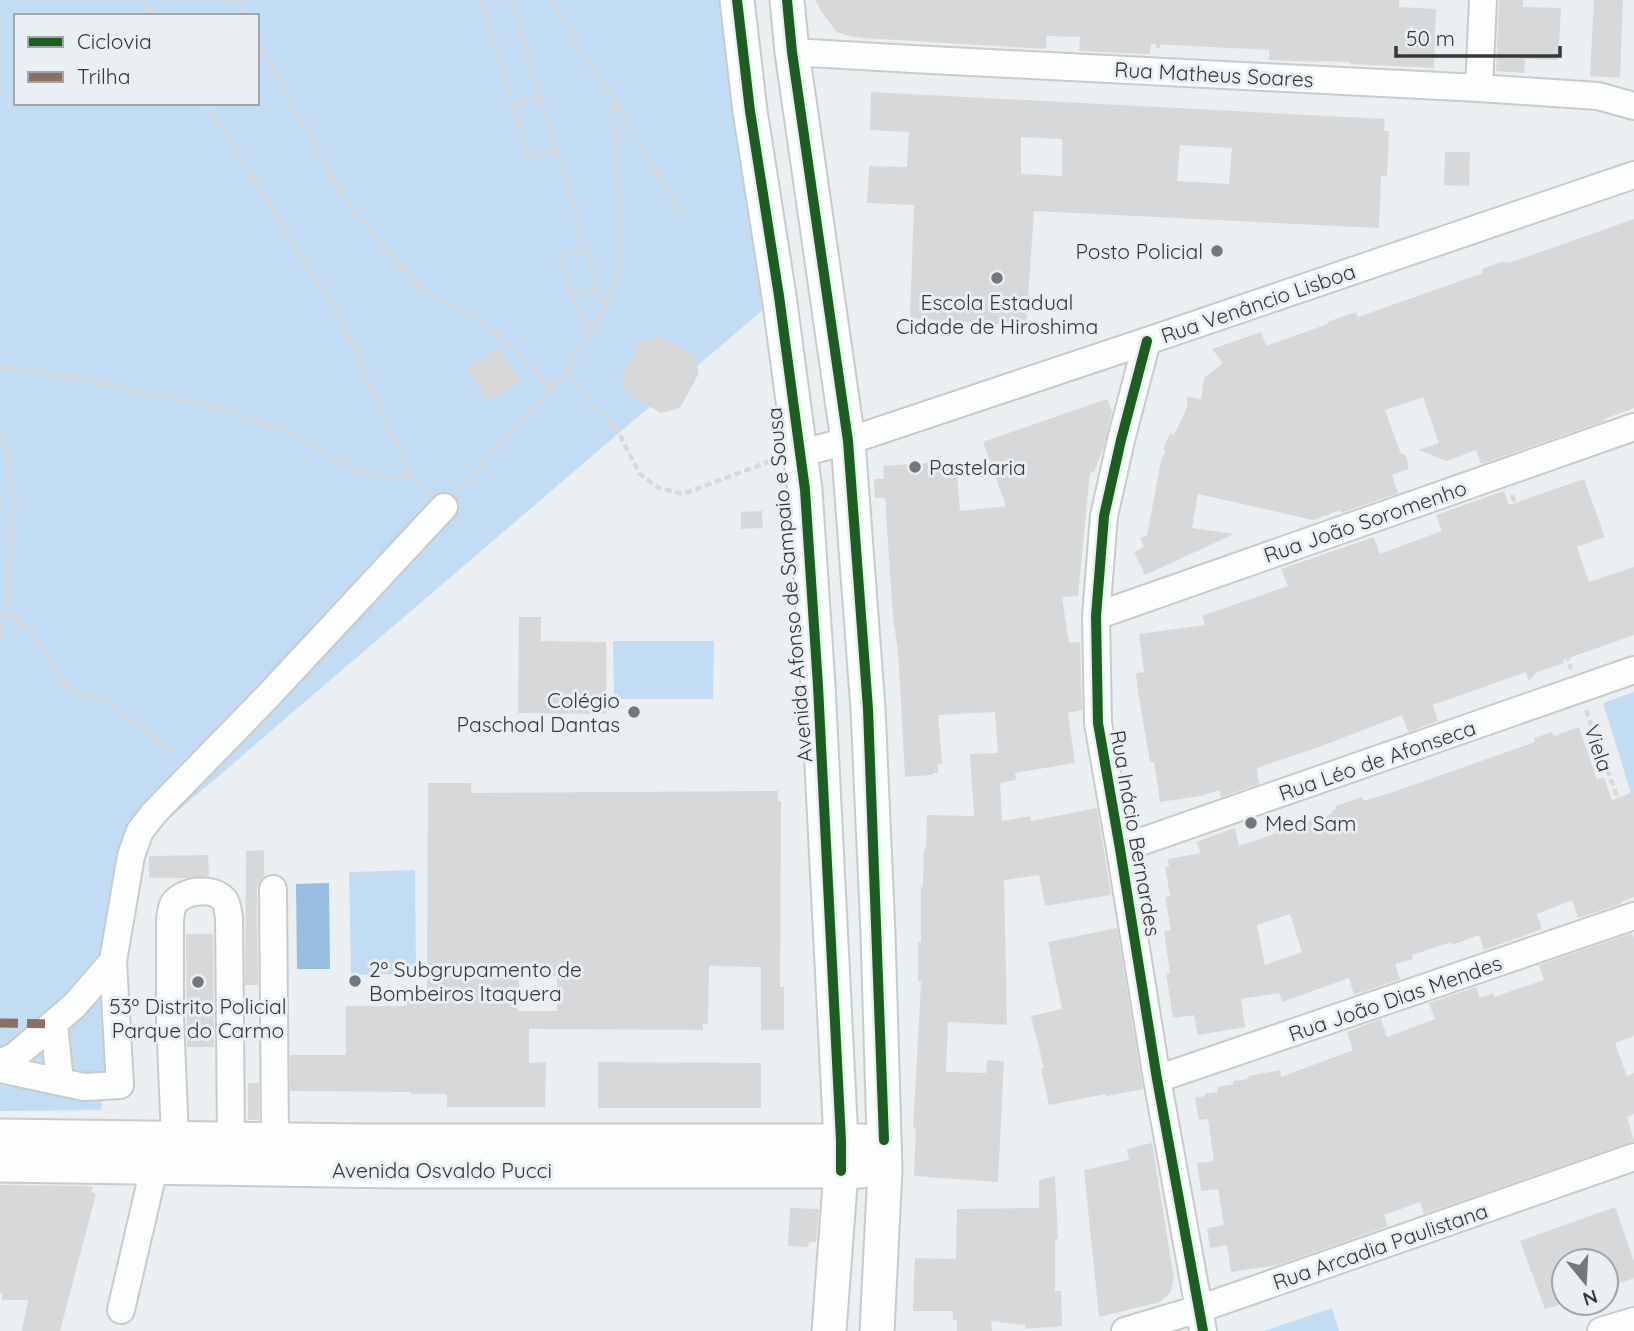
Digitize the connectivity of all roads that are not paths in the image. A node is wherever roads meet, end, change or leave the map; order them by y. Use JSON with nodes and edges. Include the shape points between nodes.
{"nodes":[{"id":1,"x":737,"y":0,"type":"edge"},
{"id":2,"x":787,"y":0,"type":"edge"},
{"id":3,"x":1483,"y":0,"type":"edge"},
{"id":4,"x":792,"y":52,"type":"junction"},
{"id":5,"x":1479,"y":88,"type":"junction"},
{"id":6,"x":1634,"y":106,"type":"edge"},
{"id":7,"x":1634,"y":175,"type":"edge"},
{"id":8,"x":1147,"y":341,"type":"junction"},
{"id":9,"x":1634,"y":427,"type":"edge"},
{"id":10,"x":848,"y":441,"type":"junction"},
{"id":11,"x":801,"y":453,"type":"junction"},
{"id":12,"x":444,"y":507,"type":"road end"},
{"id":13,"x":1096,"y":616,"type":"junction"},
{"id":14,"x":1634,"y":670,"type":"edge"},
{"id":15,"x":1120,"y":849,"type":"junction"},
{"id":16,"x":273,"y":889,"type":"dead end"},
{"id":17,"x":1634,"y":916,"type":"edge"},
{"id":18,"x":113,"y":961,"type":"junction"},
{"id":19,"x":54,"y":1024,"type":"junction"},
{"id":20,"x":0,"y":1063,"type":"edge"},
{"id":21,"x":0,"y":1069,"type":"edge"},
{"id":22,"x":1157,"y":1079,"type":"junction"},
{"id":23,"x":60,"y":1082,"type":"junction"},
{"id":24,"x":0,"y":1136,"type":"edge"},
{"id":25,"x":174,"y":1138,"type":"junction"},
{"id":26,"x":231,"y":1139,"type":"junction"},
{"id":27,"x":275,"y":1139,"type":"junction"},
{"id":28,"x":885,"y":1155,"type":"junction"},
{"id":29,"x":841,"y":1156,"type":"junction"},
{"id":30,"x":1634,"y":1157,"type":"edge"},
{"id":31,"x":0,"y":1165,"type":"edge"},
{"id":32,"x":154,"y":1168,"type":"junction"},
{"id":33,"x":121,"y":1310,"type":"dead end"},
{"id":34,"x":1201,"y":1320,"type":"edge"},
{"id":35,"x":1634,"y":1321,"type":"edge"},
{"id":36,"x":829,"y":1331,"type":"edge"},
{"id":37,"x":877,"y":1331,"type":"edge"},
{"id":38,"x":1125,"y":1331,"type":"edge"},
{"id":39,"x":1601,"y":1331,"type":"edge"}],
"edges":[{"from":1,"to":11,"type":"main road","name":"Avenida Afonso de Sampaio e Sousa"},
{"from":2,"to":4,"type":"main road"},
{"from":3,"to":5,"type":"street"},
{"from":4,"to":5,"type":"street","name":"Rua Matheus Soares"},
{"from":4,"to":10,"type":"main road"},
{"from":5,"to":6,"type":"street","name":"Rua Matheus Soares","via":[[1598,96]]},
{"from":7,"to":8,"type":"street","name":"Rua Venâncio Lisboa"},
{"from":8,"to":10,"type":"street","name":"Rua Venâncio Lisboa"},
{"from":8,"to":13,"type":"street","name":"Rua Inácio Bernardes","via":[[1104,516]]},
{"from":9,"to":13,"type":"street","name":"Rua João Soromenho"},
{"from":10,"to":11,"type":"street","name":"Rua Venâncio Lisboa"},
{"from":10,"to":28,"type":"main road","via":[[868,709]]},
{"from":11,"to":29,"type":"main road","name":"Avenida Afonso de Sampaio e Sousa","via":[[818,686]]},
{"from":12,"to":18,"type":"street","via":[[140,831],[131,856]]},
{"from":13,"to":15,"type":"street","name":"Rua Inácio Bernardes","via":[[1098,723]]},
{"from":14,"to":15,"type":"street","name":"Rua Léo de Afonseca"},
{"from":15,"to":22,"type":"street","name":"Rua Inácio Bernardes"},
{"from":16,"to":27,"type":"street"},
{"from":17,"to":22,"type":"street","name":"Rua João Dias Mendes"},
{"from":18,"to":19,"type":"street"},
{"from":18,"to":23,"type":"street","via":[[120,1085],[84,1087]]},
{"from":19,"to":20,"type":"street"},
{"from":19,"to":23,"type":"street"},
{"from":21,"to":23,"type":"street"},
{"from":22,"to":34,"type":"street","name":"Rua Inácio Bernardes"},
{"from":24,"to":25,"type":"main road","name":"Avenida Osvaldo Pucci"},
{"from":25,"to":26,"type":"main road","name":"Avenida Osvaldo Pucci"},
{"from":25,"to":26,"type":"street","via":[[170,919],[173,905],[183,895],[201,891],[225,900],[229,917]]},
{"from":26,"to":27,"type":"main road","name":"Avenida Osvaldo Pucci"},
{"from":27,"to":29,"type":"main road","name":"Avenida Osvaldo Pucci"},
{"from":28,"to":29,"type":"main road","name":"Avenida Osvaldo Pucci"},
{"from":28,"to":37,"type":"main road"},
{"from":29,"to":32,"type":"main road","name":"Avenida Osvaldo Pucci","via":[[424,1171]]},
{"from":29,"to":36,"type":"main road","name":"Avenida Afonso de Sampaio e Sousa"},
{"from":30,"to":34,"type":"street","name":"Rua Arcadia Paulistana"},
{"from":31,"to":32,"type":"main road","name":"Avenida Osvaldo Pucci"},
{"from":32,"to":33,"type":"street"},
{"from":34,"to":38,"type":"street","name":"Rua Arcadia Paulistana"},
{"from":35,"to":39,"type":"street"}]}
